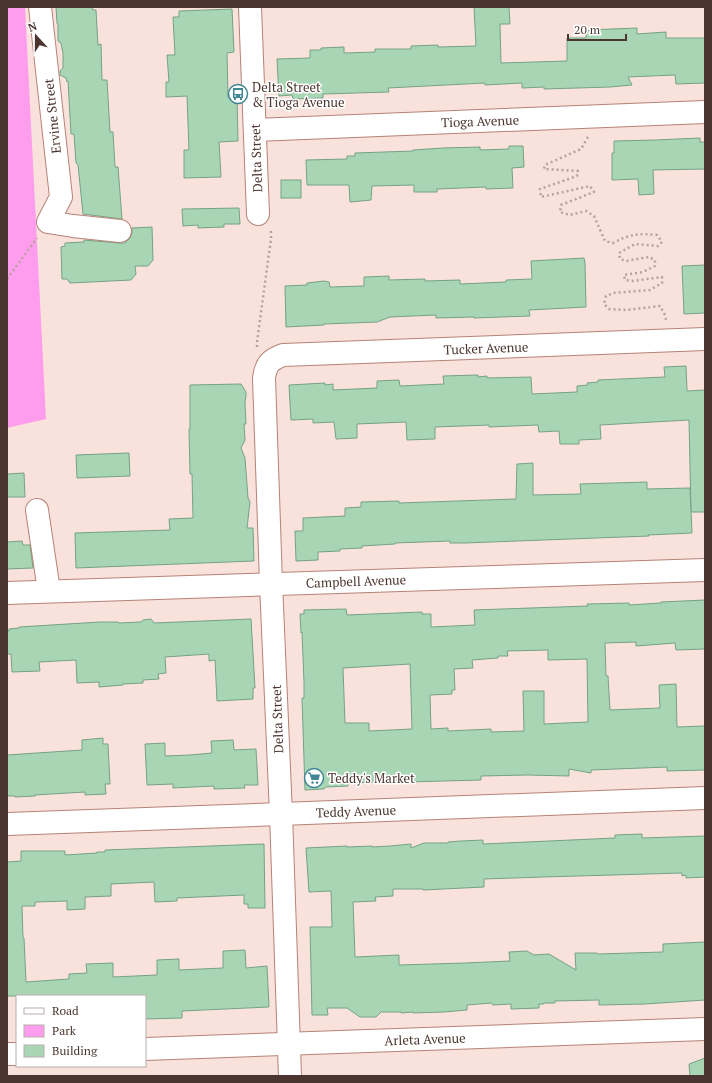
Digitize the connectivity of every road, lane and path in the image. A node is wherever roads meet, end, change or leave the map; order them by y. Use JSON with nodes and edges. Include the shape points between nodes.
{"nodes":[{"id":1,"x":40,"y":7,"type":"edge"},
{"id":2,"x":250,"y":7,"type":"edge"},
{"id":3,"x":705,"y":112,"type":"edge"},
{"id":4,"x":589,"y":117,"type":"junction"},
{"id":5,"x":255,"y":130,"type":"junction"},
{"id":6,"x":265,"y":220,"type":"joint"},
{"id":7,"x":48,"y":222,"type":"junction"},
{"id":8,"x":120,"y":231,"type":"dead end"},
{"id":9,"x":7,"y":279,"type":"edge"},
{"id":10,"x":705,"y":339,"type":"edge"},
{"id":11,"x":667,"y":341,"type":"junction"},
{"id":12,"x":257,"y":342,"type":"dead end"},
{"id":13,"x":269,"y":364,"type":"joint"},
{"id":14,"x":37,"y":510,"type":"dead end"},
{"id":15,"x":705,"y":570,"type":"edge"},
{"id":16,"x":271,"y":583,"type":"junction"},
{"id":17,"x":48,"y":591,"type":"junction"},
{"id":18,"x":7,"y":593,"type":"edge"},
{"id":19,"x":705,"y":798,"type":"edge"},
{"id":20,"x":281,"y":814,"type":"junction"},
{"id":21,"x":7,"y":824,"type":"edge"},
{"id":22,"x":705,"y":1029,"type":"edge"},
{"id":23,"x":288,"y":1044,"type":"junction"},
{"id":24,"x":146,"y":1049,"type":"edge"},
{"id":25,"x":290,"y":1076,"type":"edge"}],
"edges":[{"from":1,"to":7,"type":"street","name":"Ervine Street","via":[[61,197]]},
{"from":2,"to":5,"type":"street","name":"Delta Street"},
{"from":3,"to":4,"type":"street","name":"Tioga Avenue"},
{"from":4,"to":5,"type":"street","name":"Tioga Avenue"},
{"from":4,"to":11,"type":"path","via":[[590,134],[581,149],[545,165],[544,169],[578,171],[577,176],[540,189],[541,197],[590,186],[594,192],[561,205],[560,212],[570,215],[586,211],[594,216],[605,240],[613,243],[642,233],[657,235],[662,242],[658,246],[635,244],[619,253],[620,259],[626,261],[649,257],[655,260],[655,266],[643,272],[624,275],[625,280],[662,276],[662,283],[650,290],[614,293],[606,296],[604,304],[609,309],[626,310],[660,306],[665,315]]},
{"from":5,"to":6,"type":"street","name":"Delta Street"},
{"from":6,"to":12,"type":"path","via":[[271,239]]},
{"from":7,"to":8,"type":"street"},
{"from":7,"to":9,"type":"path"},
{"from":10,"to":11,"type":"street","name":"Tucker Avenue"},
{"from":11,"to":13,"type":"street","name":"Tucker Avenue","via":[[283,355]]},
{"from":13,"to":16,"type":"street","name":"Delta Street","via":[[264,378]]},
{"from":14,"to":17,"type":"street"},
{"from":15,"to":16,"type":"street","name":"Campbell Avenue"},
{"from":16,"to":17,"type":"street","name":"Campbell Avenue"},
{"from":16,"to":20,"type":"street","name":"Delta Street"},
{"from":17,"to":18,"type":"street","name":"Campbell Avenue"},
{"from":19,"to":20,"type":"street","name":"Teddy Avenue"},
{"from":20,"to":21,"type":"street","name":"Teddy Avenue"},
{"from":20,"to":23,"type":"street","name":"Delta Street"},
{"from":22,"to":23,"type":"street","name":"Arleta Avenue"},
{"from":23,"to":24,"type":"street","name":"Arleta Avenue"},
{"from":23,"to":25,"type":"street","name":"Delta Street"}]}
